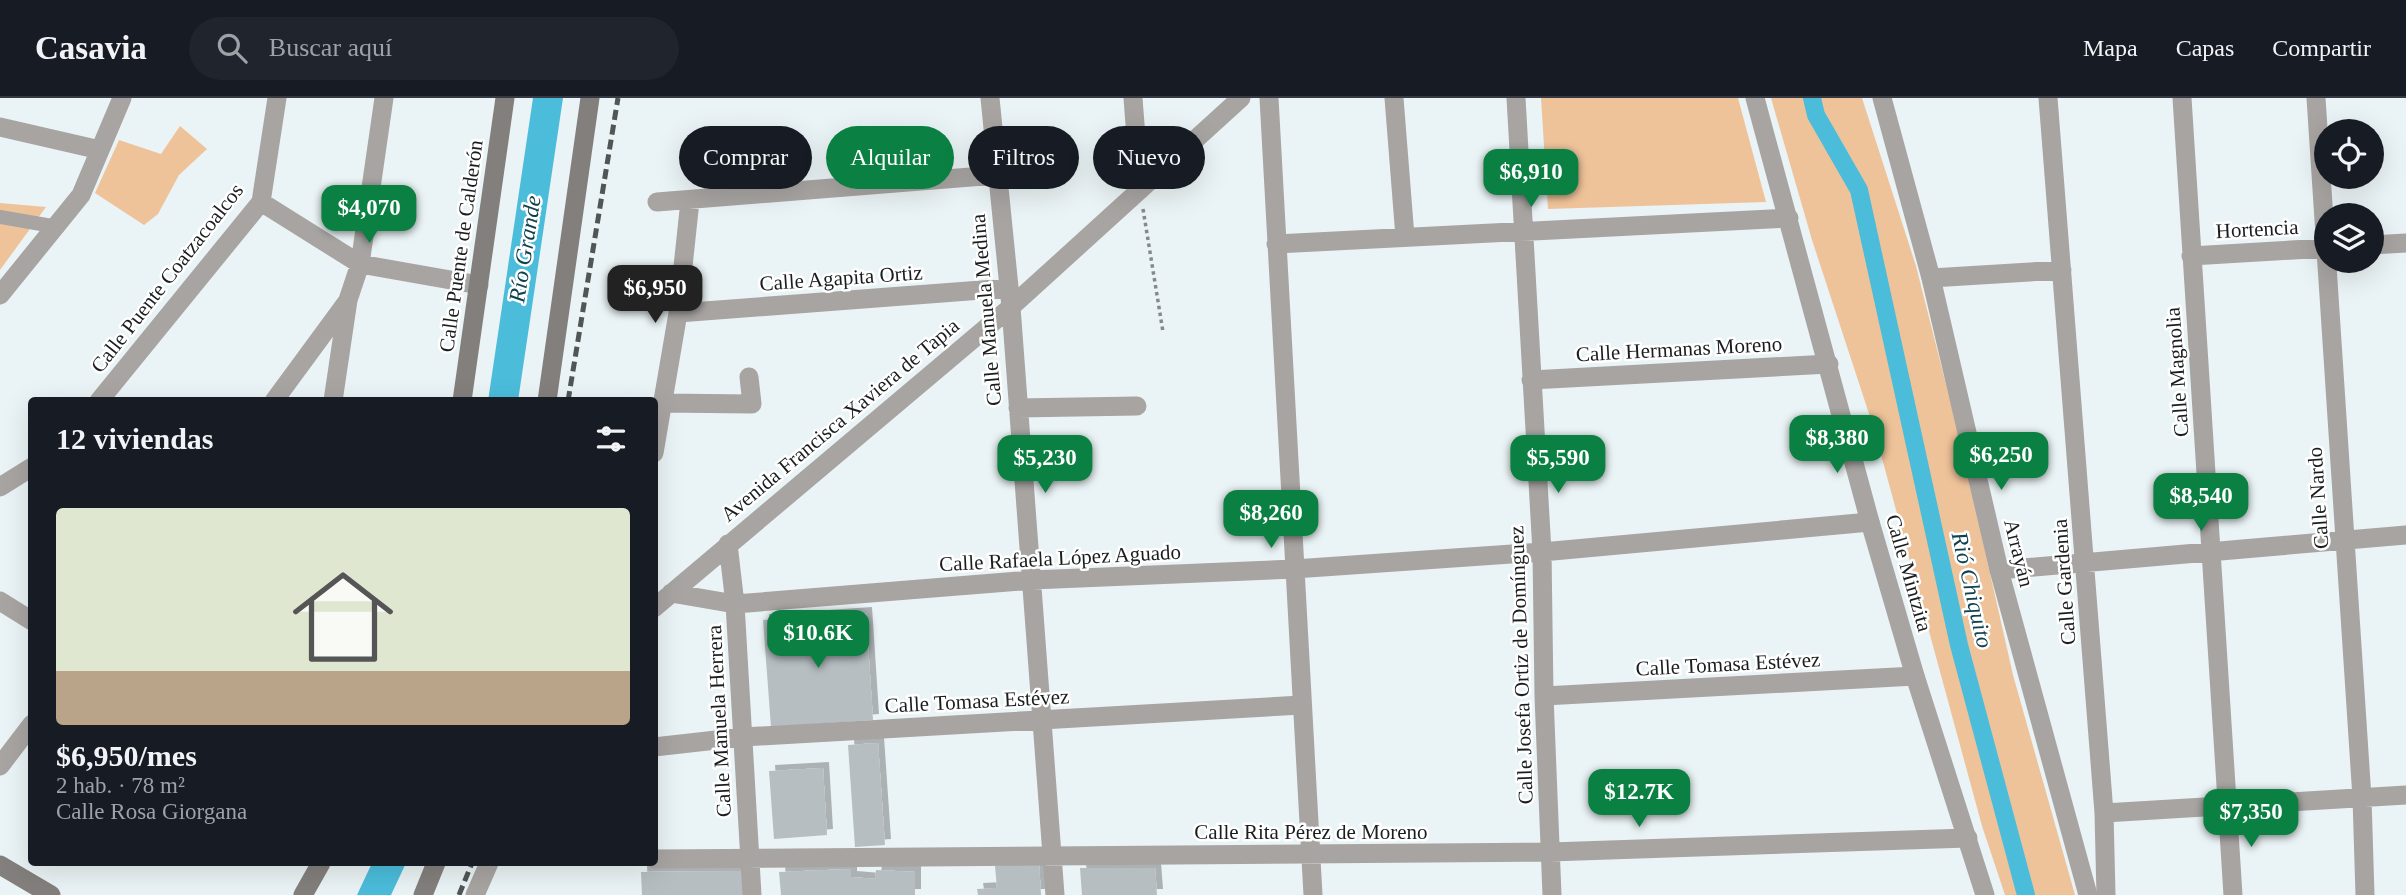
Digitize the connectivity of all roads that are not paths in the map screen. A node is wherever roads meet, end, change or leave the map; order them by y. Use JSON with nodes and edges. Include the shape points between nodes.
{"nodes":[{"id":1,"x":122,"y":98,"type":"edge"},
{"id":2,"x":277,"y":98,"type":"edge"},
{"id":3,"x":384,"y":98,"type":"edge"},
{"id":4,"x":505,"y":98,"type":"edge"},
{"id":5,"x":590,"y":98,"type":"edge"},
{"id":6,"x":990,"y":98,"type":"edge"},
{"id":7,"x":1133,"y":98,"type":"edge"},
{"id":8,"x":1241,"y":98,"type":"edge"},
{"id":9,"x":1269,"y":98,"type":"edge"},
{"id":10,"x":1394,"y":98,"type":"edge"},
{"id":11,"x":1516,"y":98,"type":"edge"},
{"id":12,"x":1755,"y":98,"type":"edge"},
{"id":13,"x":1882,"y":98,"type":"edge"},
{"id":14,"x":2048,"y":98,"type":"edge"},
{"id":15,"x":2182,"y":98,"type":"edge"},
{"id":16,"x":2316,"y":98,"type":"edge"},
{"id":17,"x":992,"y":126,"type":"edge"},
{"id":18,"x":0,"y":127,"type":"edge"},
{"id":19,"x":100,"y":150,"type":"junction"},
{"id":20,"x":968,"y":177,"type":"edge"},
{"id":21,"x":998,"y":189,"type":"edge"},
{"id":22,"x":1140,"y":190,"type":"junction"},
{"id":23,"x":690,"y":201,"type":"junction"},
{"id":24,"x":261,"y":202,"type":"junction"},
{"id":25,"x":657,"y":202,"type":"dead end"},
{"id":26,"x":2322,"y":203,"type":"edge"},
{"id":27,"x":0,"y":216,"type":"edge"},
{"id":28,"x":1789,"y":218,"type":"junction"},
{"id":29,"x":58,"y":226,"type":"junction"},
{"id":30,"x":1525,"y":229,"type":"junction"},
{"id":31,"x":1405,"y":237,"type":"junction"},
{"id":32,"x":2406,"y":243,"type":"edge"},
{"id":33,"x":1276,"y":244,"type":"junction"},
{"id":34,"x":2384,"y":245,"type":"edge"},
{"id":35,"x":2314,"y":249,"type":"edge"},
{"id":36,"x":2191,"y":256,"type":"junction"},
{"id":37,"x":360,"y":264,"type":"junction"},
{"id":38,"x":2062,"y":270,"type":"junction"},
{"id":39,"x":2327,"y":273,"type":"edge"},
{"id":40,"x":1931,"y":278,"type":"junction"},
{"id":41,"x":479,"y":285,"type":"junction"},
{"id":42,"x":0,"y":295,"type":"edge"},
{"id":43,"x":1010,"y":297,"type":"junction"},
{"id":44,"x":348,"y":300,"type":"junction"},
{"id":45,"x":678,"y":313,"type":"junction"},
{"id":46,"x":1829,"y":365,"type":"junction"},
{"id":47,"x":749,"y":377,"type":"dead end"},
{"id":48,"x":1531,"y":380,"type":"junction"},
{"id":49,"x":102,"y":397,"type":"edge"},
{"id":50,"x":277,"y":397,"type":"edge"},
{"id":51,"x":334,"y":397,"type":"edge"},
{"id":52,"x":462,"y":397,"type":"edge"},
{"id":53,"x":548,"y":397,"type":"edge"},
{"id":54,"x":663,"y":403,"type":"junction"},
{"id":55,"x":1137,"y":406,"type":"dead end"},
{"id":56,"x":1018,"y":408,"type":"junction"},
{"id":57,"x":658,"y":431,"type":"edge"},
{"id":58,"x":28,"y":470,"type":"edge"},
{"id":59,"x":0,"y":487,"type":"edge"},
{"id":60,"x":1870,"y":522,"type":"junction"},
{"id":61,"x":2406,"y":536,"type":"edge"},
{"id":62,"x":2343,"y":541,"type":"junction"},
{"id":63,"x":728,"y":544,"type":"junction"},
{"id":64,"x":1542,"y":552,"type":"junction"},
{"id":65,"x":2212,"y":552,"type":"junction"},
{"id":66,"x":2085,"y":563,"type":"junction"},
{"id":67,"x":1294,"y":569,"type":"junction"},
{"id":68,"x":1998,"y":570,"type":"junction"},
{"id":69,"x":1032,"y":580,"type":"junction"},
{"id":70,"x":671,"y":593,"type":"junction"},
{"id":71,"x":0,"y":601,"type":"edge"},
{"id":72,"x":658,"y":604,"type":"edge"},
{"id":73,"x":735,"y":604,"type":"junction"},
{"id":74,"x":28,"y":618,"type":"edge"},
{"id":75,"x":1915,"y":676,"type":"junction"},
{"id":76,"x":1544,"y":696,"type":"junction"},
{"id":77,"x":1302,"y":705,"type":"junction"},
{"id":78,"x":1042,"y":720,"type":"junction"},
{"id":79,"x":28,"y":729,"type":"edge"},
{"id":80,"x":743,"y":737,"type":"junction"},
{"id":81,"x":658,"y":747,"type":"edge"},
{"id":82,"x":0,"y":766,"type":"edge"},
{"id":83,"x":2406,"y":795,"type":"edge"},
{"id":84,"x":2362,"y":798,"type":"junction"},
{"id":85,"x":2228,"y":806,"type":"junction"},
{"id":86,"x":2104,"y":813,"type":"junction"},
{"id":87,"x":1968,"y":838,"type":"junction"},
{"id":88,"x":1550,"y":852,"type":"junction"},
{"id":89,"x":1311,"y":855,"type":"junction"},
{"id":90,"x":1052,"y":856,"type":"junction"},
{"id":91,"x":750,"y":858,"type":"junction"},
{"id":92,"x":658,"y":859,"type":"edge"},
{"id":93,"x":0,"y":865,"type":"edge"},
{"id":94,"x":319,"y":866,"type":"edge"},
{"id":95,"x":435,"y":866,"type":"edge"},
{"id":96,"x":488,"y":866,"type":"edge"},
{"id":97,"x":51,"y":895,"type":"edge"},
{"id":98,"x":303,"y":895,"type":"edge"},
{"id":99,"x":423,"y":895,"type":"edge"},
{"id":100,"x":475,"y":895,"type":"edge"},
{"id":101,"x":752,"y":895,"type":"edge"},
{"id":102,"x":1055,"y":895,"type":"edge"},
{"id":103,"x":1313,"y":895,"type":"edge"},
{"id":104,"x":1552,"y":895,"type":"edge"},
{"id":105,"x":1985,"y":895,"type":"edge"},
{"id":106,"x":2088,"y":895,"type":"edge"},
{"id":107,"x":2106,"y":895,"type":"edge"},
{"id":108,"x":2233,"y":895,"type":"edge"},
{"id":109,"x":2365,"y":895,"type":"edge"}],
"edges":[{"from":1,"to":19,"type":"street"},
{"from":2,"to":24,"type":"street","name":"Calle Puente Coatzacoalcos"},
{"from":3,"to":37,"type":"street"},
{"from":4,"to":41,"type":"main road","name":"Calle Puente de Calderón"},
{"from":5,"to":53,"type":"main road"},
{"from":6,"to":17,"type":"street","name":"Calle Manuela Medina"},
{"from":7,"to":22,"type":"street"},
{"from":8,"to":22,"type":"street","name":"Avenida Francisca Xaviera de Tapia"},
{"from":9,"to":33,"type":"street"},
{"from":10,"to":31,"type":"street"},
{"from":11,"to":30,"type":"street","name":"Calle Josefa Ortiz de Domínguez"},
{"from":12,"to":28,"type":"street","name":"Calle Mintzita"},
{"from":13,"to":40,"type":"street","name":"Arrayán"},
{"from":14,"to":38,"type":"street","name":"Calle Gardenia"},
{"from":15,"to":36,"type":"street","name":"Calle Magnolia"},
{"from":16,"to":26,"type":"street","name":"Calle Nardo"},
{"from":18,"to":19,"type":"street"},
{"from":19,"to":29,"type":"street","via":[[81,195]]},
{"from":20,"to":23,"type":"street"},
{"from":21,"to":43,"type":"street","name":"Calle Manuela Medina"},
{"from":22,"to":43,"type":"street","name":"Avenida Francisca Xaviera de Tapia"},
{"from":23,"to":25,"type":"street"},
{"from":23,"to":45,"type":"street"},
{"from":24,"to":37,"type":"street"},
{"from":24,"to":49,"type":"street","name":"Calle Puente Coatzacoalcos"},
{"from":27,"to":29,"type":"street"},
{"from":28,"to":30,"type":"street"},
{"from":28,"to":46,"type":"street","name":"Calle Mintzita"},
{"from":29,"to":42,"type":"street"},
{"from":30,"to":31,"type":"street"},
{"from":30,"to":48,"type":"street","name":"Calle Josefa Ortiz de Domínguez"},
{"from":31,"to":33,"type":"street"},
{"from":32,"to":34,"type":"street"},
{"from":33,"to":67,"type":"street"},
{"from":35,"to":36,"type":"street","name":"Hortencia"},
{"from":36,"to":65,"type":"street","name":"Calle Magnolia"},
{"from":37,"to":41,"type":"street"},
{"from":37,"to":44,"type":"street"},
{"from":38,"to":40,"type":"street"},
{"from":38,"to":66,"type":"street","name":"Calle Gardenia"},
{"from":39,"to":62,"type":"street","name":"Calle Nardo"},
{"from":40,"to":68,"type":"street","name":"Arrayán"},
{"from":41,"to":52,"type":"main road","name":"Calle Puente de Calderón"},
{"from":43,"to":45,"type":"street","name":"Calle Agapita Ortiz"},
{"from":43,"to":56,"type":"street","name":"Calle Manuela Medina"},
{"from":43,"to":63,"type":"street","name":"Avenida Francisca Xaviera de Tapia"},
{"from":44,"to":50,"type":"street"},
{"from":44,"to":51,"type":"street"},
{"from":45,"to":54,"type":"street"},
{"from":46,"to":48,"type":"street","name":"Calle Hermanas Moreno"},
{"from":46,"to":60,"type":"street","name":"Calle Mintzita"},
{"from":47,"to":54,"type":"street","via":[[752,404]]},
{"from":48,"to":64,"type":"street","name":"Calle Josefa Ortiz de Domínguez"},
{"from":54,"to":57,"type":"street"},
{"from":55,"to":56,"type":"street"},
{"from":56,"to":69,"type":"street","name":"Calle Manuela Medina"},
{"from":58,"to":59,"type":"street"},
{"from":60,"to":64,"type":"street","name":"Calle Rafaela López Aguado"},
{"from":60,"to":75,"type":"street","name":"Calle Mintzita"},
{"from":61,"to":62,"type":"street"},
{"from":62,"to":65,"type":"street"},
{"from":62,"to":84,"type":"street","name":"Calle Nardo"},
{"from":63,"to":70,"type":"street","name":"Avenida Francisca Xaviera de Tapia"},
{"from":63,"to":73,"type":"street","name":"Calle Manuela Herrera"},
{"from":64,"to":67,"type":"street","name":"Calle Rafaela López Aguado"},
{"from":64,"to":76,"type":"street","name":"Calle Josefa Ortiz de Domínguez"},
{"from":65,"to":66,"type":"street"},
{"from":65,"to":85,"type":"street","name":"Calle Magnolia"},
{"from":66,"to":68,"type":"street"},
{"from":66,"to":86,"type":"street","name":"Calle Gardenia"},
{"from":67,"to":69,"type":"street","name":"Calle Rafaela López Aguado"},
{"from":67,"to":77,"type":"street"},
{"from":68,"to":106,"type":"street","name":"Arrayán"},
{"from":69,"to":73,"type":"street","name":"Calle Rafaela López Aguado"},
{"from":69,"to":78,"type":"street","name":"Calle Manuela Medina"},
{"from":70,"to":72,"type":"street","name":"Avenida Francisca Xaviera de Tapia"},
{"from":70,"to":73,"type":"street","name":"Calle Rafaela López Aguado"},
{"from":71,"to":74,"type":"street"},
{"from":73,"to":80,"type":"street","name":"Calle Manuela Herrera"},
{"from":75,"to":76,"type":"street","name":"Calle Tomasa Estévez"},
{"from":75,"to":87,"type":"street","name":"Calle Mintzita"},
{"from":76,"to":88,"type":"street","name":"Calle Josefa Ortiz de Domínguez"},
{"from":77,"to":78,"type":"street","name":"Calle Tomasa Estévez"},
{"from":77,"to":89,"type":"street"},
{"from":78,"to":80,"type":"street","name":"Calle Tomasa Estévez"},
{"from":78,"to":90,"type":"street","name":"Calle Manuela Medina"},
{"from":79,"to":82,"type":"street"},
{"from":80,"to":81,"type":"street","name":"Calle Tomasa Estévez"},
{"from":80,"to":91,"type":"street","name":"Calle Manuela Herrera"},
{"from":83,"to":84,"type":"street"},
{"from":84,"to":85,"type":"street"},
{"from":84,"to":109,"type":"street","name":"Calle Nardo"},
{"from":85,"to":86,"type":"street"},
{"from":85,"to":108,"type":"street","name":"Calle Magnolia"},
{"from":86,"to":107,"type":"street","name":"Calle Gardenia"},
{"from":87,"to":88,"type":"street","name":"Calle Rita Pérez de Moreno"},
{"from":87,"to":105,"type":"street","name":"Calle Mintzita"},
{"from":88,"to":89,"type":"street","name":"Calle Rita Pérez de Moreno"},
{"from":88,"to":104,"type":"street","name":"Calle Josefa Ortiz de Domínguez"},
{"from":89,"to":90,"type":"street","name":"Calle Rita Pérez de Moreno"},
{"from":89,"to":103,"type":"street"},
{"from":90,"to":91,"type":"street","name":"Calle Rita Pérez de Moreno"},
{"from":90,"to":102,"type":"street","name":"Calle Manuela Medina"},
{"from":91,"to":92,"type":"street","name":"Calle Rita Pérez de Moreno"},
{"from":91,"to":101,"type":"street","name":"Calle Manuela Herrera"},
{"from":93,"to":97,"type":"main road"},
{"from":94,"to":98,"type":"main road"},
{"from":95,"to":99,"type":"main road"},
{"from":96,"to":100,"type":"street"}]}
